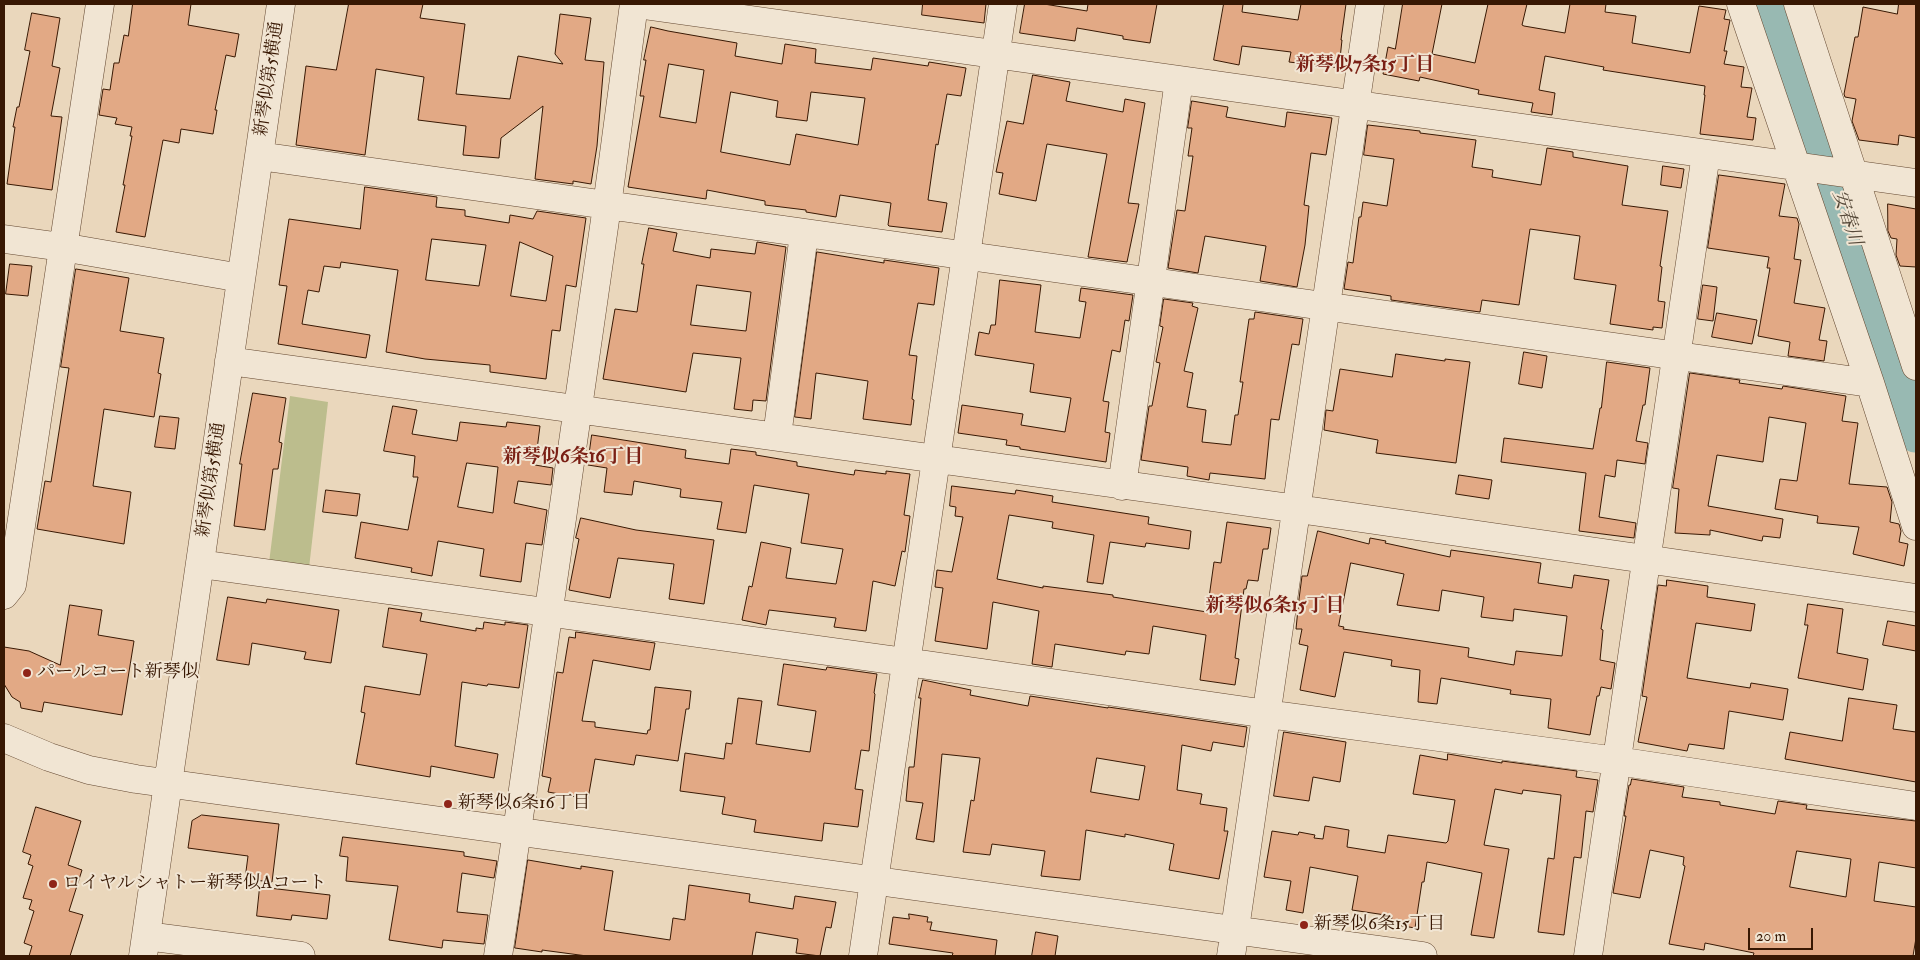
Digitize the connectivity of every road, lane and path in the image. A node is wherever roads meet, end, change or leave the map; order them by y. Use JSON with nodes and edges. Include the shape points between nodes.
{"nodes":[{"id":1,"x":100,"y":4,"type":"edge"},
{"id":2,"x":280,"y":4,"type":"edge"},
{"id":3,"x":635,"y":4,"type":"edge"},
{"id":4,"x":1004,"y":4,"type":"edge"},
{"id":5,"x":1370,"y":4,"type":"edge"},
{"id":6,"x":1741,"y":4,"type":"edge"},
{"id":7,"x":1798,"y":4,"type":"edge"},
{"id":8,"x":996,"y":55,"type":"junction"},
{"id":9,"x":1179,"y":80,"type":"junction"},
{"id":10,"x":1356,"y":104,"type":"junction"},
{"id":11,"x":1706,"y":154,"type":"junction"},
{"id":12,"x":259,"y":156,"type":"junction"},
{"id":13,"x":1805,"y":168,"type":"junction"},
{"id":14,"x":1850,"y":173,"type":"junction"},
{"id":15,"x":1916,"y":183,"type":"edge"},
{"id":16,"x":607,"y":206,"type":"junction"},
{"id":17,"x":804,"y":234,"type":"junction"},
{"id":18,"x":4,"y":239,"type":"edge"},
{"id":19,"x":62,"y":247,"type":"junction"},
{"id":20,"x":967,"y":257,"type":"junction"},
{"id":21,"x":241,"y":278,"type":"junction"},
{"id":22,"x":1151,"y":283,"type":"junction"},
{"id":23,"x":1326,"y":307,"type":"junction"},
{"id":24,"x":1676,"y":356,"type":"junction"},
{"id":25,"x":229,"y":361,"type":"junction"},
{"id":26,"x":1916,"y":366,"type":"edge"},
{"id":27,"x":1870,"y":383,"type":"junction"},
{"id":28,"x":578,"y":410,"type":"junction"},
{"id":29,"x":777,"y":436,"type":"junction"},
{"id":30,"x":937,"y":459,"type":"junction"},
{"id":31,"x":1122,"y":486,"type":"junction"},
{"id":32,"x":1298,"y":509,"type":"junction"},
{"id":33,"x":1916,"y":526,"type":"edge"},
{"id":34,"x":1646,"y":560,"type":"junction"},
{"id":35,"x":200,"y":564,"type":"junction"},
{"id":36,"x":4,"y":596,"type":"edge"},
{"id":37,"x":1916,"y":598,"type":"edge"},
{"id":38,"x":548,"y":613,"type":"junction"},
{"id":39,"x":906,"y":662,"type":"junction"},
{"id":40,"x":1267,"y":714,"type":"junction"},
{"id":41,"x":4,"y":738,"type":"edge"},
{"id":42,"x":1617,"y":761,"type":"junction"},
{"id":43,"x":168,"y":783,"type":"junction"},
{"id":44,"x":1916,"y":806,"type":"edge"},
{"id":45,"x":518,"y":831,"type":"junction"},
{"id":46,"x":874,"y":881,"type":"junction"},
{"id":47,"x":1233,"y":943,"type":"edge"},
{"id":48,"x":145,"y":946,"type":"edge"},
{"id":49,"x":302,"y":956,"type":"edge"},
{"id":50,"x":498,"y":956,"type":"edge"},
{"id":51,"x":863,"y":956,"type":"edge"},
{"id":52,"x":1423,"y":956,"type":"edge"},
{"id":53,"x":1588,"y":956,"type":"edge"}],
"edges":[{"from":1,"to":19,"type":"street"},
{"from":2,"to":12,"type":"street","name":"新琴似第5横通"},
{"from":3,"to":8,"type":"street"},
{"from":3,"to":16,"type":"street"},
{"from":4,"to":8,"type":"street"},
{"from":5,"to":10,"type":"street"},
{"from":6,"to":13,"type":"street"},
{"from":7,"to":14,"type":"street"},
{"from":8,"to":9,"type":"street"},
{"from":8,"to":20,"type":"street"},
{"from":9,"to":10,"type":"street"},
{"from":9,"to":22,"type":"street"},
{"from":10,"to":11,"type":"street"},
{"from":10,"to":23,"type":"street"},
{"from":11,"to":13,"type":"street"},
{"from":11,"to":24,"type":"street"},
{"from":12,"to":16,"type":"street"},
{"from":12,"to":21,"type":"street","name":"新琴似第5横通"},
{"from":13,"to":14,"type":"street"},
{"from":13,"to":27,"type":"street"},
{"from":14,"to":15,"type":"street"},
{"from":14,"to":26,"type":"street"},
{"from":16,"to":17,"type":"street"},
{"from":16,"to":28,"type":"street"},
{"from":17,"to":20,"type":"street"},
{"from":17,"to":29,"type":"street"},
{"from":18,"to":19,"type":"street"},
{"from":19,"to":21,"type":"street"},
{"from":19,"to":36,"type":"street","via":[[12,585]]},
{"from":20,"to":22,"type":"street"},
{"from":20,"to":30,"type":"street"},
{"from":21,"to":25,"type":"street","name":"新琴似第5横通"},
{"from":22,"to":23,"type":"street"},
{"from":22,"to":31,"type":"street"},
{"from":23,"to":24,"type":"street"},
{"from":23,"to":32,"type":"street"},
{"from":24,"to":27,"type":"street"},
{"from":24,"to":34,"type":"street"},
{"from":25,"to":28,"type":"street"},
{"from":25,"to":35,"type":"street","name":"新琴似第5横通"},
{"from":27,"to":33,"type":"street"},
{"from":28,"to":29,"type":"street"},
{"from":28,"to":38,"type":"street"},
{"from":29,"to":30,"type":"street"},
{"from":30,"to":31,"type":"street"},
{"from":30,"to":39,"type":"street"},
{"from":31,"to":32,"type":"street"},
{"from":32,"to":34,"type":"street"},
{"from":32,"to":40,"type":"street"},
{"from":34,"to":37,"type":"street"},
{"from":34,"to":42,"type":"street"},
{"from":35,"to":38,"type":"street"},
{"from":35,"to":43,"type":"street","name":"新琴似第5横通"},
{"from":38,"to":39,"type":"street"},
{"from":38,"to":45,"type":"street"},
{"from":39,"to":40,"type":"street"},
{"from":39,"to":46,"type":"street"},
{"from":40,"to":42,"type":"street"},
{"from":40,"to":47,"type":"street"},
{"from":41,"to":43,"type":"street","via":[[89,770]]},
{"from":42,"to":44,"type":"street"},
{"from":42,"to":53,"type":"street"},
{"from":43,"to":45,"type":"street"},
{"from":43,"to":48,"type":"street","name":"新琴似第5横通"},
{"from":45,"to":46,"type":"street"},
{"from":45,"to":50,"type":"street"},
{"from":46,"to":47,"type":"street"},
{"from":46,"to":51,"type":"street"},
{"from":47,"to":52,"type":"street"},
{"from":48,"to":49,"type":"street"}]}
